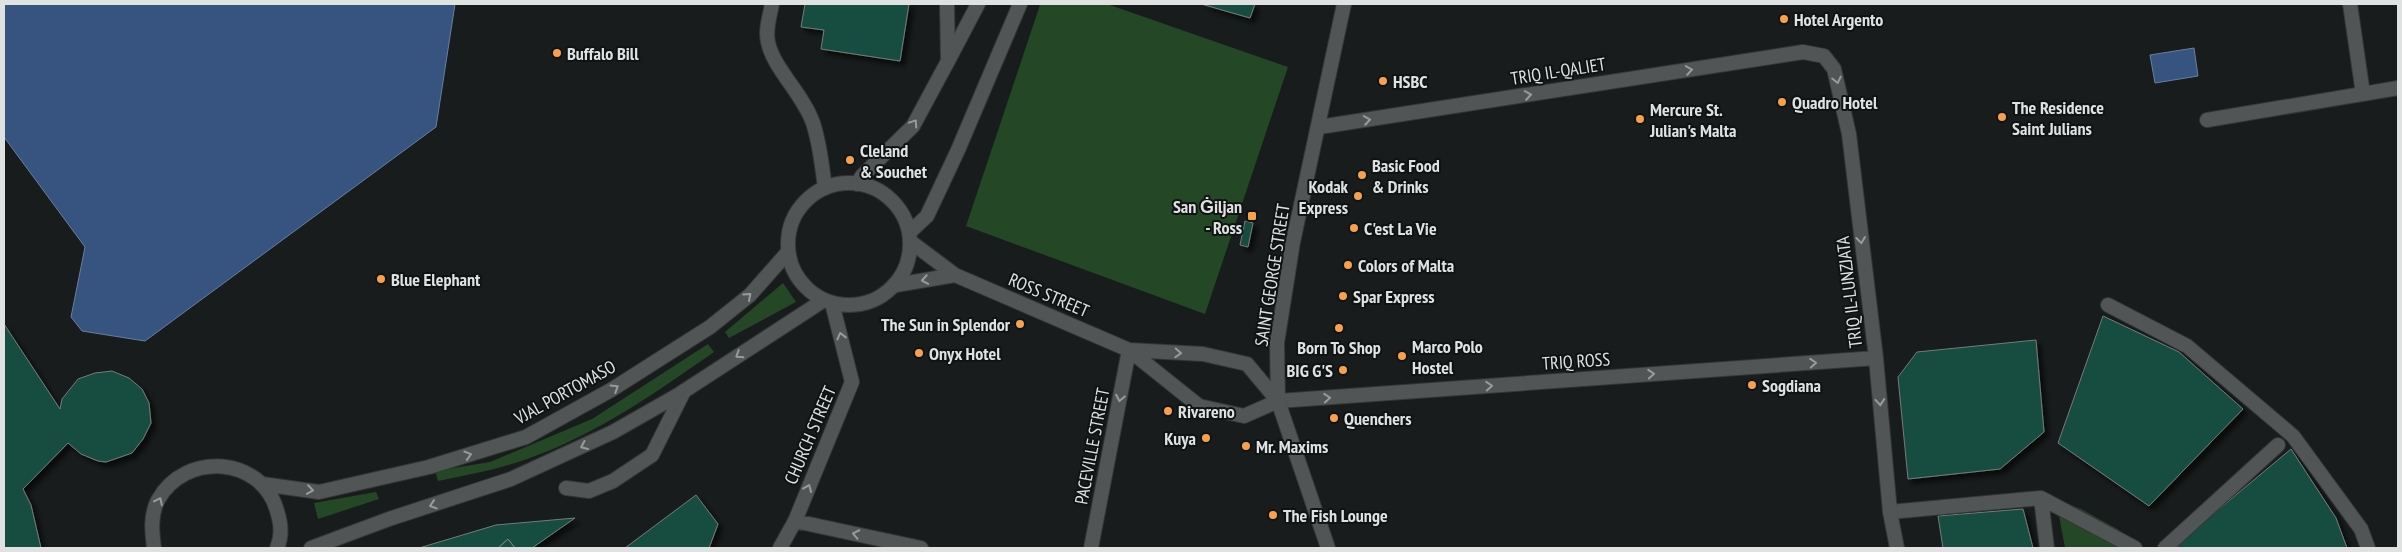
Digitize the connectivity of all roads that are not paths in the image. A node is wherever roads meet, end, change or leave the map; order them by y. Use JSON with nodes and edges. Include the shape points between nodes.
{"nodes":[{"id":1,"x":772,"y":4,"type":"edge"},
{"id":2,"x":947,"y":4,"type":"edge"},
{"id":3,"x":978,"y":4,"type":"edge"},
{"id":4,"x":1020,"y":4,"type":"edge"},
{"id":5,"x":1344,"y":4,"type":"edge"},
{"id":6,"x":2350,"y":4,"type":"edge"},
{"id":7,"x":1803,"y":52,"type":"joint"},
{"id":8,"x":948,"y":61,"type":"junction"},
{"id":9,"x":2398,"y":88,"type":"edge"},
{"id":10,"x":2363,"y":94,"type":"junction"},
{"id":11,"x":2207,"y":120,"type":"dead end"},
{"id":12,"x":1319,"y":127,"type":"junction"},
{"id":13,"x":857,"y":184,"type":"junction"},
{"id":14,"x":825,"y":188,"type":"junction"},
{"id":15,"x":910,"y":237,"type":"junction"},
{"id":16,"x":788,"y":252,"type":"junction"},
{"id":17,"x":955,"y":275,"type":"junction"},
{"id":18,"x":896,"y":285,"type":"junction"},
{"id":19,"x":828,"y":302,"type":"junction"},
{"id":20,"x":2108,"y":305,"type":"dead end"},
{"id":21,"x":1129,"y":350,"type":"junction"},
{"id":22,"x":1876,"y":358,"type":"junction"},
{"id":23,"x":684,"y":391,"type":"junction"},
{"id":24,"x":1278,"y":401,"type":"junction"},
{"id":25,"x":2278,"y":445,"type":"dead end"},
{"id":26,"x":262,"y":484,"type":"junction"},
{"id":27,"x":566,"y":488,"type":"dead end"},
{"id":28,"x":2041,"y":498,"type":"junction"},
{"id":29,"x":1890,"y":512,"type":"junction"},
{"id":30,"x":795,"y":521,"type":"junction"},
{"id":31,"x":154,"y":548,"type":"edge"},
{"id":32,"x":277,"y":548,"type":"edge"},
{"id":33,"x":311,"y":548,"type":"edge"},
{"id":34,"x":780,"y":548,"type":"edge"},
{"id":35,"x":921,"y":548,"type":"edge"},
{"id":36,"x":1091,"y":548,"type":"edge"},
{"id":37,"x":1328,"y":548,"type":"edge"},
{"id":38,"x":1897,"y":548,"type":"edge"},
{"id":39,"x":2047,"y":548,"type":"edge"},
{"id":40,"x":2135,"y":548,"type":"edge"},
{"id":41,"x":2164,"y":548,"type":"edge"},
{"id":42,"x":2368,"y":548,"type":"edge"}],
"edges":[{"from":1,"to":14,"type":"street","via":[[767,27],[768,42],[774,60],[801,96],[813,123]]},
{"from":2,"to":8,"type":"street"},
{"from":3,"to":8,"type":"street"},
{"from":4,"to":15,"type":"street","via":[[927,216]]},
{"from":5,"to":12,"type":"street","name":"SAINT GEORGE STREET"},
{"from":6,"to":10,"type":"street"},
{"from":12,"to":7,"type":"street","name":"TRIQ IL-QALIET","one_way":true},
{"from":7,"to":22,"type":"street","name":"TRIQ IL-LUNZJATA","one_way":true,"via":[[1824,56],[1834,69],[1849,134]]},
{"from":13,"to":8,"type":"street","one_way":true,"via":[[913,126]]},
{"from":9,"to":10,"type":"street"},
{"from":10,"to":11,"type":"street"},
{"from":12,"to":24,"type":"street","name":"SAINT GEORGE STREET","via":[[1293,242],[1277,343]]},
{"from":13,"to":14,"type":"street"},
{"from":13,"to":15,"type":"street","via":[[887,196],[898,207]]},
{"from":14,"to":16,"type":"street","via":[[800,208],[792,221]]},
{"from":15,"to":17,"type":"street","name":"ROSS STREET"},
{"from":15,"to":18,"type":"street","via":[[910,258]]},
{"from":16,"to":19,"type":"street","via":[[794,272],[806,289]]},
{"from":26,"to":16,"type":"street","name":"VJAL PORTOMASO","one_way":true,"via":[[319,492],[429,467],[526,437],[611,390],[710,327],[750,295]]},
{"from":17,"to":18,"type":"street","one_way":true},
{"from":17,"to":21,"type":"street","name":"ROSS STREET"},
{"from":18,"to":19,"type":"street","via":[[866,303],[849,306]]},
{"from":19,"to":23,"type":"street","one_way":true},
{"from":30,"to":19,"type":"street","name":"CHURCH STREET","one_way":true,"via":[[852,382]]},
{"from":20,"to":42,"type":"street","via":[[2187,346],[2293,436],[2361,529]]},
{"from":21,"to":24,"type":"street","name":"ROSS STREET","one_way":true,"via":[[1203,354],[1247,364]]},
{"from":21,"to":24,"type":"street","name":"ROSS STREET","via":[[1199,406],[1244,416]]},
{"from":21,"to":36,"type":"street","name":"PACEVILLE STREET","one_way":true},
{"from":24,"to":22,"type":"street","name":"TRIQ ROSS","one_way":true},
{"from":22,"to":29,"type":"street","name":"TRIQ IL-LUNZJATA","one_way":true},
{"from":23,"to":27,"type":"street","via":[[652,455],[613,481],[589,490]]},
{"from":23,"to":33,"type":"street","one_way":true,"via":[[613,432],[511,479]]},
{"from":24,"to":37,"type":"street","name":"SAINT GEORGE STREET"},
{"from":25,"to":41,"type":"street"},
{"from":31,"to":26,"type":"street","name":"VJAL PORTOMASO","one_way":true,"via":[[152,524],[158,500],[173,481],[194,468],[218,465],[242,470]]},
{"from":26,"to":32,"type":"street","name":"VJAL PORTOMASO","via":[[274,501],[280,522]]},
{"from":28,"to":29,"type":"street"},
{"from":28,"to":39,"type":"street"},
{"from":28,"to":40,"type":"street"},
{"from":29,"to":38,"type":"street","name":"TRIQ IL-LUNZJATA"},
{"from":30,"to":34,"type":"street","name":"CHURCH STREET"},
{"from":35,"to":30,"type":"street","one_way":true}]}
